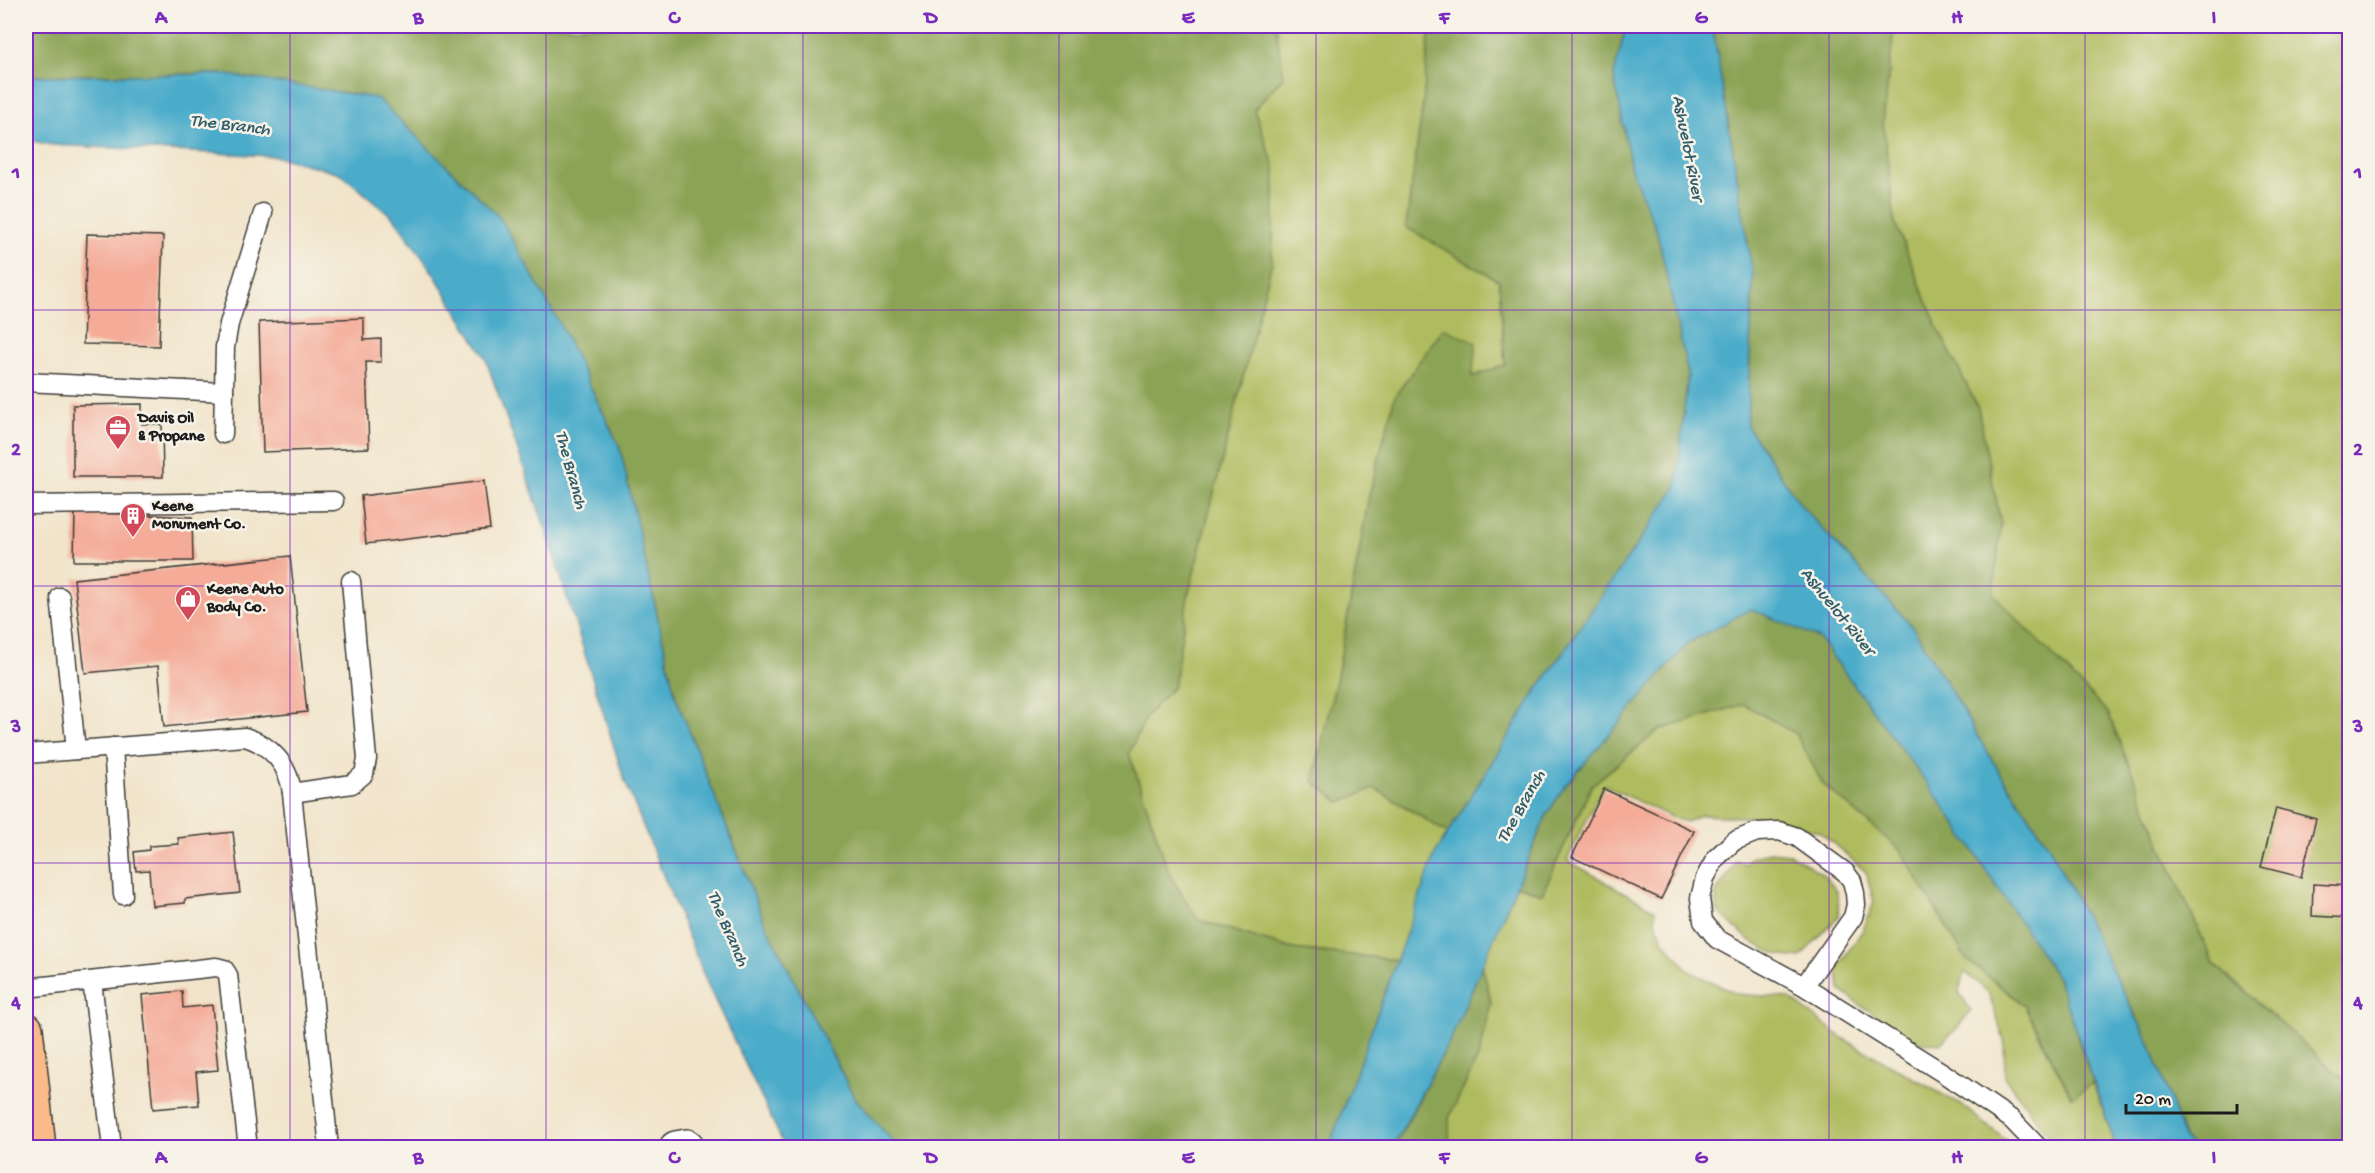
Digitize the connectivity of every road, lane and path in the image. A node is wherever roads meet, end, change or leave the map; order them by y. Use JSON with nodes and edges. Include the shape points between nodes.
{"nodes":[{"id":1,"x":264,"y":213,"type":"dead end"},
{"id":2,"x":26,"y":382,"type":"edge"},
{"id":3,"x":224,"y":392,"type":"junction"},
{"id":4,"x":223,"y":434,"type":"dead end"},
{"id":5,"x":334,"y":501,"type":"dead end"},
{"id":6,"x":26,"y":505,"type":"edge"},
{"id":7,"x":351,"y":581,"type":"dead end"},
{"id":8,"x":60,"y":597,"type":"dead end"},
{"id":9,"x":113,"y":747,"type":"junction"},
{"id":10,"x":76,"y":750,"type":"junction"},
{"id":11,"x":26,"y":754,"type":"edge"},
{"id":12,"x":292,"y":793,"type":"junction"},
{"id":13,"x":123,"y":895,"type":"dead end"},
{"id":14,"x":92,"y":981,"type":"junction"},
{"id":15,"x":1804,"y":986,"type":"junction"},
{"id":16,"x":26,"y":988,"type":"edge"},
{"id":17,"x":26,"y":1029,"type":"edge"},
{"id":18,"x":28,"y":1070,"type":"edge"},
{"id":19,"x":39,"y":1148,"type":"edge"},
{"id":20,"x":112,"y":1148,"type":"edge"},
{"id":21,"x":248,"y":1148,"type":"edge"},
{"id":22,"x":329,"y":1148,"type":"edge"},
{"id":23,"x":2039,"y":1148,"type":"edge"}],
"edges":[{"from":1,"to":3,"type":"lane","via":[[229,324]]},
{"from":2,"to":3,"type":"lane"},
{"from":3,"to":4,"type":"lane"},
{"from":5,"to":6,"type":"lane"},
{"from":7,"to":12,"type":"lane","via":[[367,759],[364,774],[352,784]]},
{"from":8,"to":10,"type":"lane"},
{"from":9,"to":10,"type":"lane"},
{"from":9,"to":12,"type":"lane","via":[[244,737],[271,750],[283,764]]},
{"from":9,"to":13,"type":"lane"},
{"from":10,"to":11,"type":"lane"},
{"from":12,"to":22,"type":"lane"},
{"from":14,"to":16,"type":"lane"},
{"from":14,"to":20,"type":"lane"},
{"from":14,"to":21,"type":"lane","via":[[224,969],[228,975]]},
{"from":15,"to":15,"type":"lane","via":[[1853,917],[1856,905],[1852,880],[1797,837],[1779,831],[1757,832],[1734,841],[1716,858],[1700,898],[1703,921],[1717,939]]},
{"from":15,"to":23,"type":"lane","via":[[2011,1119]]},
{"from":17,"to":18,"type":"highway"},
{"from":18,"to":19,"type":"highway"}]}
